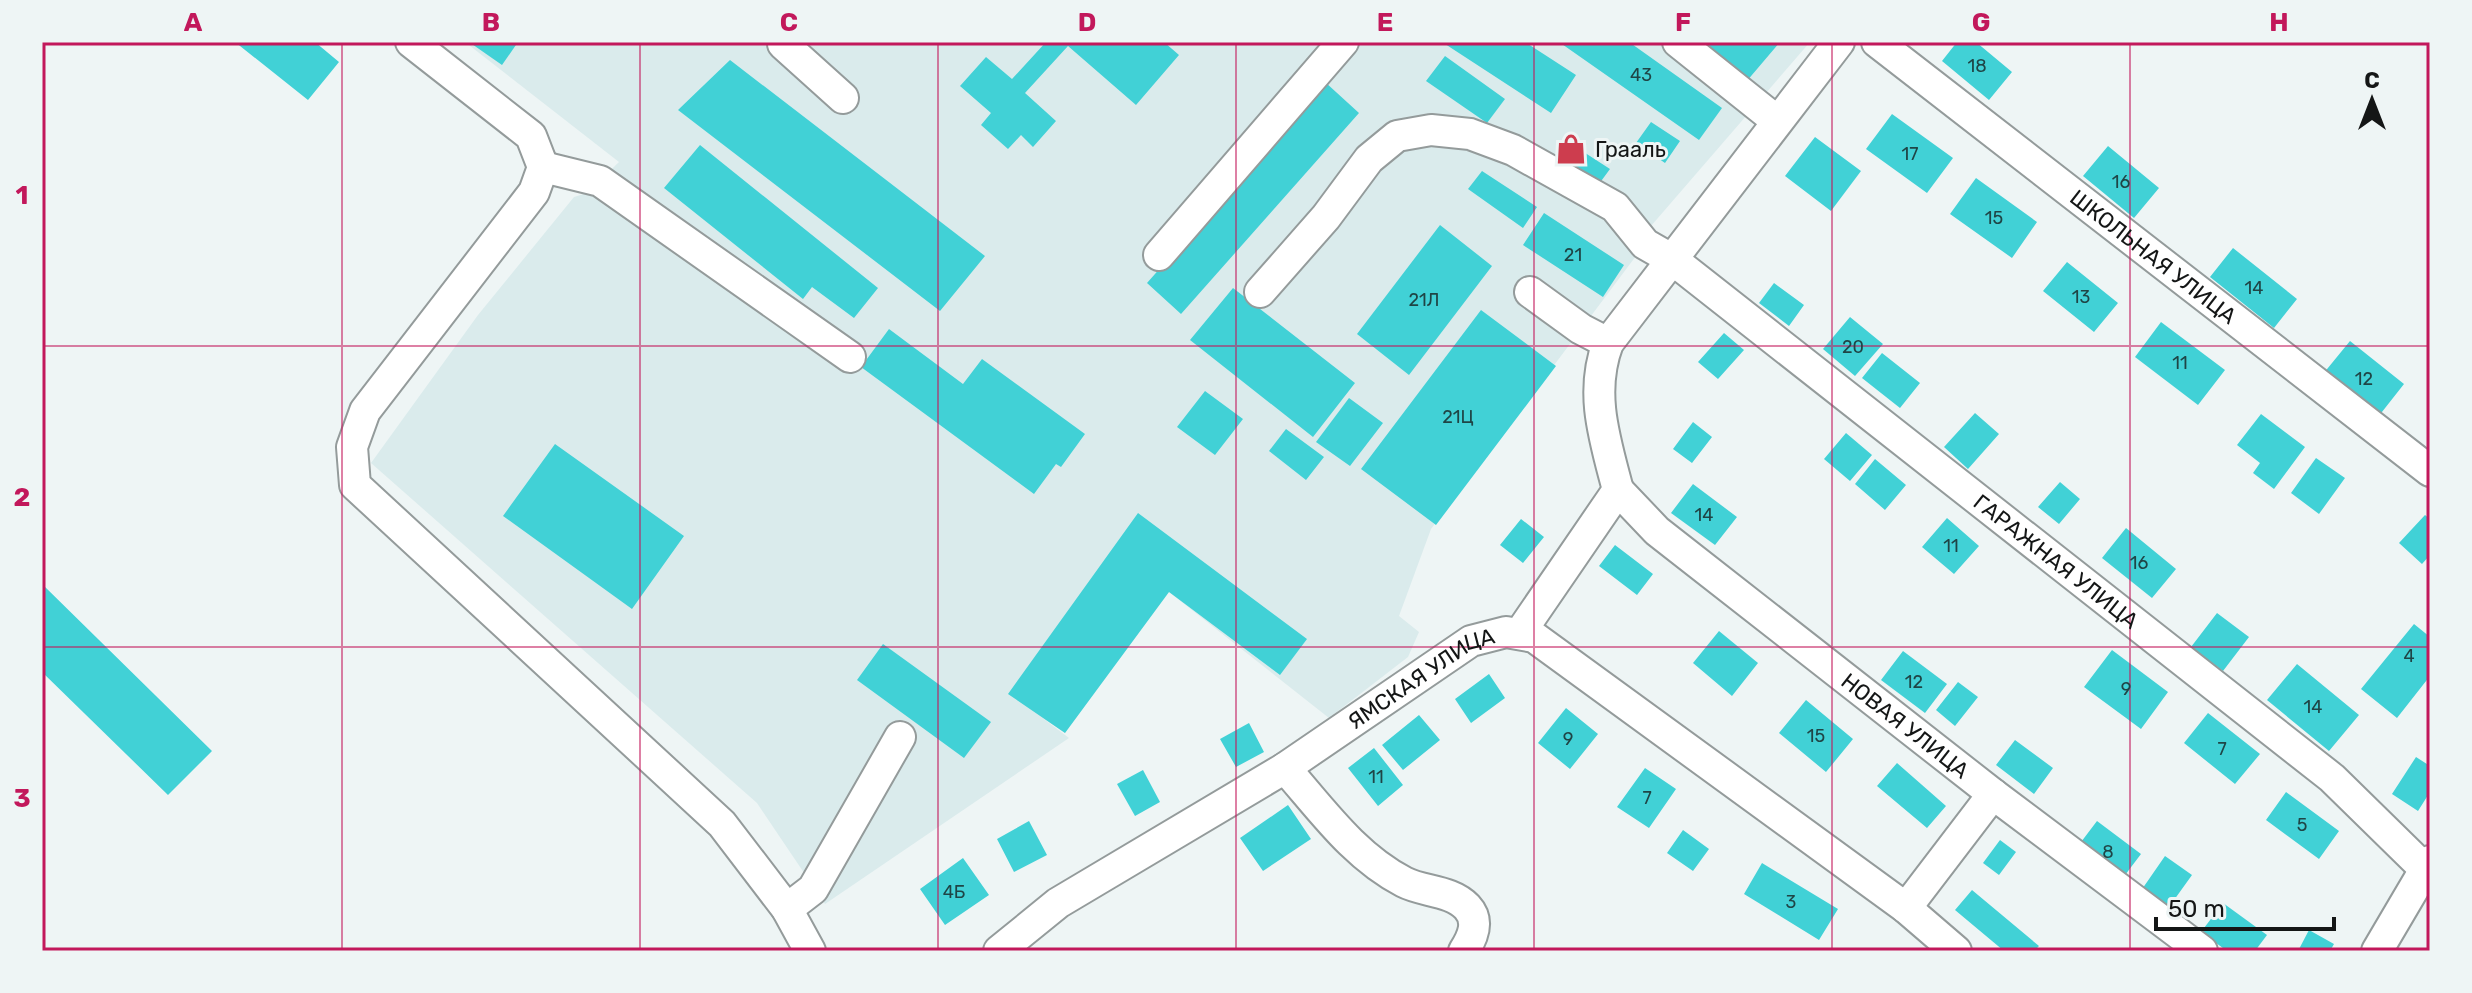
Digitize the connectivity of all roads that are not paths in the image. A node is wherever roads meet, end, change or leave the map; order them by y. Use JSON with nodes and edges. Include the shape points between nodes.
{"nodes":[{"id":1,"x":411,"y":42,"type":"edge"},
{"id":2,"x":785,"y":42,"type":"edge"},
{"id":3,"x":1343,"y":42,"type":"edge"},
{"id":4,"x":1678,"y":42,"type":"edge"},
{"id":5,"x":1839,"y":42,"type":"edge"},
{"id":6,"x":1877,"y":42,"type":"edge"},
{"id":7,"x":843,"y":98,"type":"dead end"},
{"id":8,"x":1777,"y":121,"type":"junction"},
{"id":9,"x":543,"y":167,"type":"junction"},
{"id":10,"x":1159,"y":255,"type":"dead end"},
{"id":11,"x":1673,"y":260,"type":"junction"},
{"id":12,"x":1260,"y":292,"type":"dead end"},
{"id":13,"x":1530,"y":292,"type":"dead end"},
{"id":14,"x":1608,"y":343,"type":"junction"},
{"id":15,"x":850,"y":357,"type":"dead end"},
{"id":16,"x":2430,"y":471,"type":"edge"},
{"id":17,"x":1618,"y":490,"type":"junction"},
{"id":18,"x":1520,"y":633,"type":"junction"},
{"id":19,"x":900,"y":737,"type":"dead end"},
{"id":20,"x":1285,"y":768,"type":"junction"},
{"id":21,"x":1993,"y":794,"type":"junction"},
{"id":22,"x":2428,"y":869,"type":"edge"},
{"id":23,"x":1906,"y":908,"type":"junction"},
{"id":24,"x":787,"y":909,"type":"junction"},
{"id":25,"x":1955,"y":949,"type":"edge"},
{"id":26,"x":810,"y":951,"type":"edge"},
{"id":27,"x":999,"y":951,"type":"edge"},
{"id":28,"x":1464,"y":951,"type":"edge"},
{"id":29,"x":2202,"y":951,"type":"edge"},
{"id":30,"x":2377,"y":951,"type":"edge"}],
"edges":[{"from":1,"to":9,"type":"street","via":[[531,136]]},
{"from":2,"to":7,"type":"street"},
{"from":3,"to":10,"type":"street"},
{"from":4,"to":8,"type":"street"},
{"from":5,"to":8,"type":"street"},
{"from":6,"to":16,"type":"street","name":"ШКОЛЬНАЯ УЛИЦА"},
{"from":8,"to":11,"type":"street"},
{"from":9,"to":15,"type":"street","via":[[600,181]]},
{"from":9,"to":24,"type":"street","via":[[534,192],[365,411],[352,447],[355,485],[722,824]]},
{"from":11,"to":12,"type":"street","name":"ГАРАЖНАЯ УЛИЦА","via":[[1645,244],[1615,207],[1513,150],[1470,134],[1431,130],[1397,136],[1369,159]]},
{"from":11,"to":14,"type":"street"},
{"from":11,"to":22,"type":"street","name":"ГАРАЖНАЯ УЛИЦА","via":[[2332,778]]},
{"from":13,"to":14,"type":"street"},
{"from":14,"to":17,"type":"street","via":[[1597,395]]},
{"from":17,"to":18,"type":"street"},
{"from":17,"to":21,"type":"street","name":"НОВАЯ УЛИЦА","via":[[1657,531]]},
{"from":18,"to":20,"type":"street","name":"ЯМСКАЯ УЛИЦА","via":[[1471,641]]},
{"from":18,"to":23,"type":"street","name":"ЯМСКАЯ УЛИЦА","via":[[1534,637]]},
{"from":19,"to":24,"type":"street","via":[[813,889]]},
{"from":20,"to":27,"type":"street","name":"ЯМСКАЯ УЛИЦА","via":[[1058,903]]},
{"from":20,"to":28,"type":"street","via":[[1357,851],[1406,883],[1466,906],[1475,931]]},
{"from":21,"to":23,"type":"street"},
{"from":21,"to":29,"type":"street","name":"НОВАЯ УЛИЦА"},
{"from":22,"to":30,"type":"street"},
{"from":23,"to":25,"type":"street","name":"ЯМСКАЯ УЛИЦА"},
{"from":24,"to":26,"type":"street"}]}
